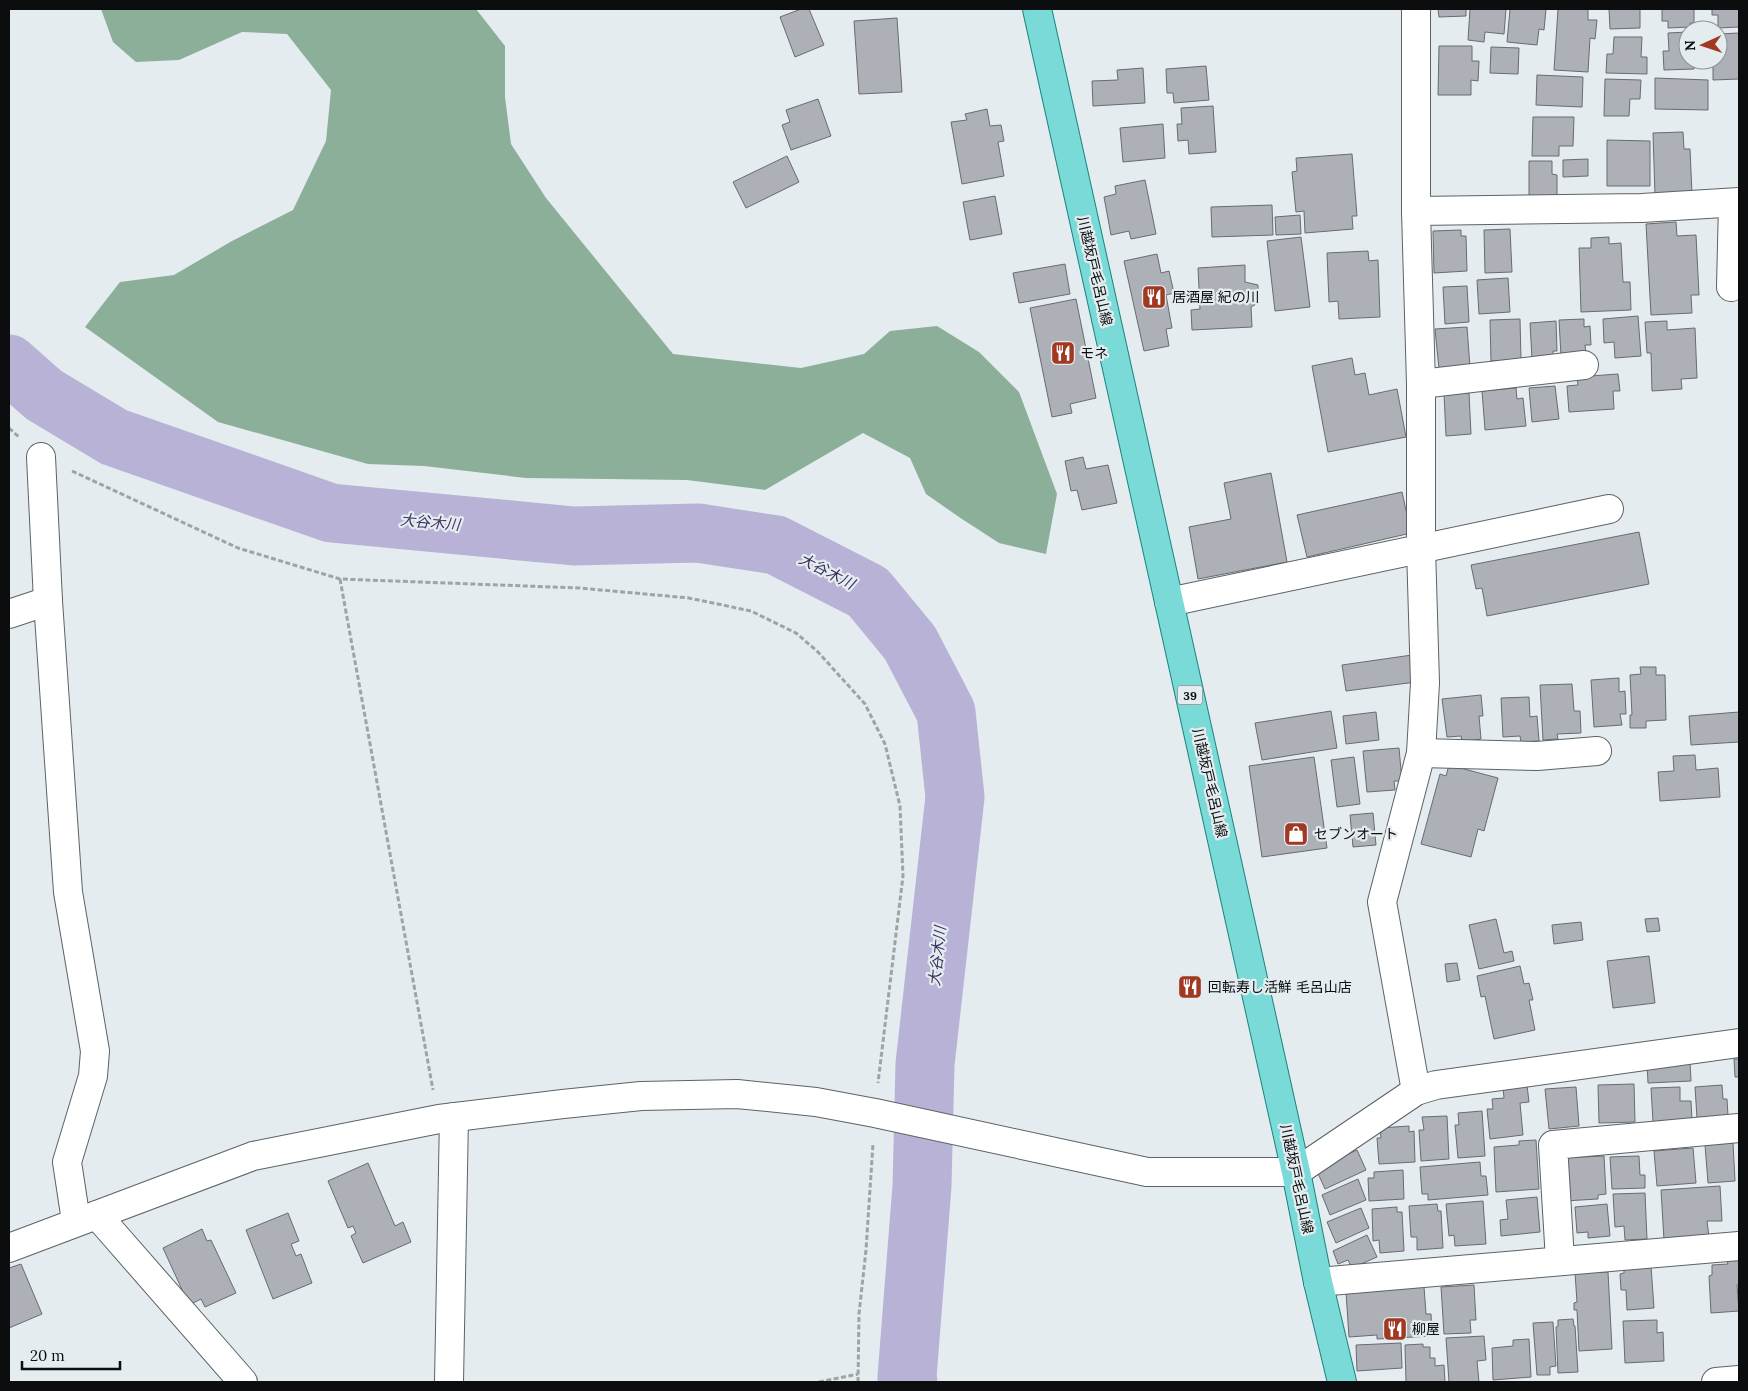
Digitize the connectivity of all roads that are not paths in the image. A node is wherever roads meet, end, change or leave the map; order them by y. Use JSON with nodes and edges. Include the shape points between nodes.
{"nodes":[{"id":1,"x":1037,"y":9,"type":"edge"},
{"id":2,"x":1416,"y":9,"type":"edge"},
{"id":3,"x":1736,"y":203,"type":"edge"},
{"id":4,"x":1416,"y":211,"type":"junction"},
{"id":5,"x":1731,"y":287,"type":"dead end"},
{"id":6,"x":1584,"y":365,"type":"dead end"},
{"id":7,"x":1422,"y":384,"type":"junction"},
{"id":8,"x":41,"y":457,"type":"road end"},
{"id":9,"x":1609,"y":509,"type":"dead end"},
{"id":10,"x":1421,"y":548,"type":"junction"},
{"id":11,"x":48,"y":601,"type":"junction"},
{"id":12,"x":1169,"y":602,"type":"junction"},
{"id":13,"x":9,"y":614,"type":"edge"},
{"id":14,"x":1597,"y":751,"type":"dead end"},
{"id":15,"x":1421,"y":754,"type":"junction"},
{"id":16,"x":1739,"y":1043,"type":"edge"},
{"id":17,"x":1416,"y":1091,"type":"junction"},
{"id":18,"x":446,"y":1118,"type":"junction"},
{"id":19,"x":1739,"y":1128,"type":"edge"},
{"id":20,"x":1296,"y":1172,"type":"junction"},
{"id":21,"x":87,"y":1218,"type":"junction"},
{"id":22,"x":1739,"y":1246,"type":"edge"},
{"id":23,"x":9,"y":1248,"type":"edge"},
{"id":24,"x":1560,"y":1260,"type":"junction"},
{"id":25,"x":1318,"y":1282,"type":"junction"},
{"id":26,"x":1739,"y":1380,"type":"edge"},
{"id":27,"x":243,"y":1382,"type":"edge"},
{"id":28,"x":449,"y":1382,"type":"edge"},
{"id":29,"x":1342,"y":1382,"type":"edge"},
{"id":30,"x":1716,"y":1382,"type":"edge"}],
"edges":[{"from":1,"to":12,"type":"main road","name":"川越坂戸毛呂山線","number":"39"},
{"from":2,"to":4,"type":"street"},
{"from":3,"to":4,"type":"street","via":[[1642,208]]},
{"from":3,"to":5,"type":"street"},
{"from":4,"to":7,"type":"street"},
{"from":6,"to":7,"type":"street"},
{"from":7,"to":10,"type":"street"},
{"from":8,"to":11,"type":"street"},
{"from":9,"to":10,"type":"street"},
{"from":10,"to":12,"type":"street"},
{"from":10,"to":15,"type":"street","via":[[1425,683]]},
{"from":11,"to":13,"type":"street"},
{"from":11,"to":21,"type":"street","via":[[68,892],[95,1051],[93,1076],[67,1162]]},
{"from":12,"to":20,"type":"main road","name":"川越坂戸毛呂山線","number":"39"},
{"from":14,"to":15,"type":"street","via":[[1537,756]]},
{"from":15,"to":17,"type":"street","via":[[1382,902]]},
{"from":16,"to":17,"type":"street","via":[[1436,1085]]},
{"from":17,"to":20,"type":"street"},
{"from":18,"to":20,"type":"street","via":[[642,1096],[736,1094],[816,1102],[880,1114],[1147,1172]]},
{"from":18,"to":21,"type":"street","via":[[253,1156]]},
{"from":18,"to":28,"type":"street"},
{"from":19,"to":24,"type":"street","via":[[1553,1145]]},
{"from":20,"to":25,"type":"main road","name":"川越坂戸毛呂山線","number":"39"},
{"from":21,"to":23,"type":"street"},
{"from":21,"to":27,"type":"street"},
{"from":22,"to":24,"type":"street"},
{"from":24,"to":25,"type":"street"},
{"from":25,"to":29,"type":"main road","name":"川越坂戸毛呂山線","number":"39"},
{"from":26,"to":30,"type":"street"}]}
